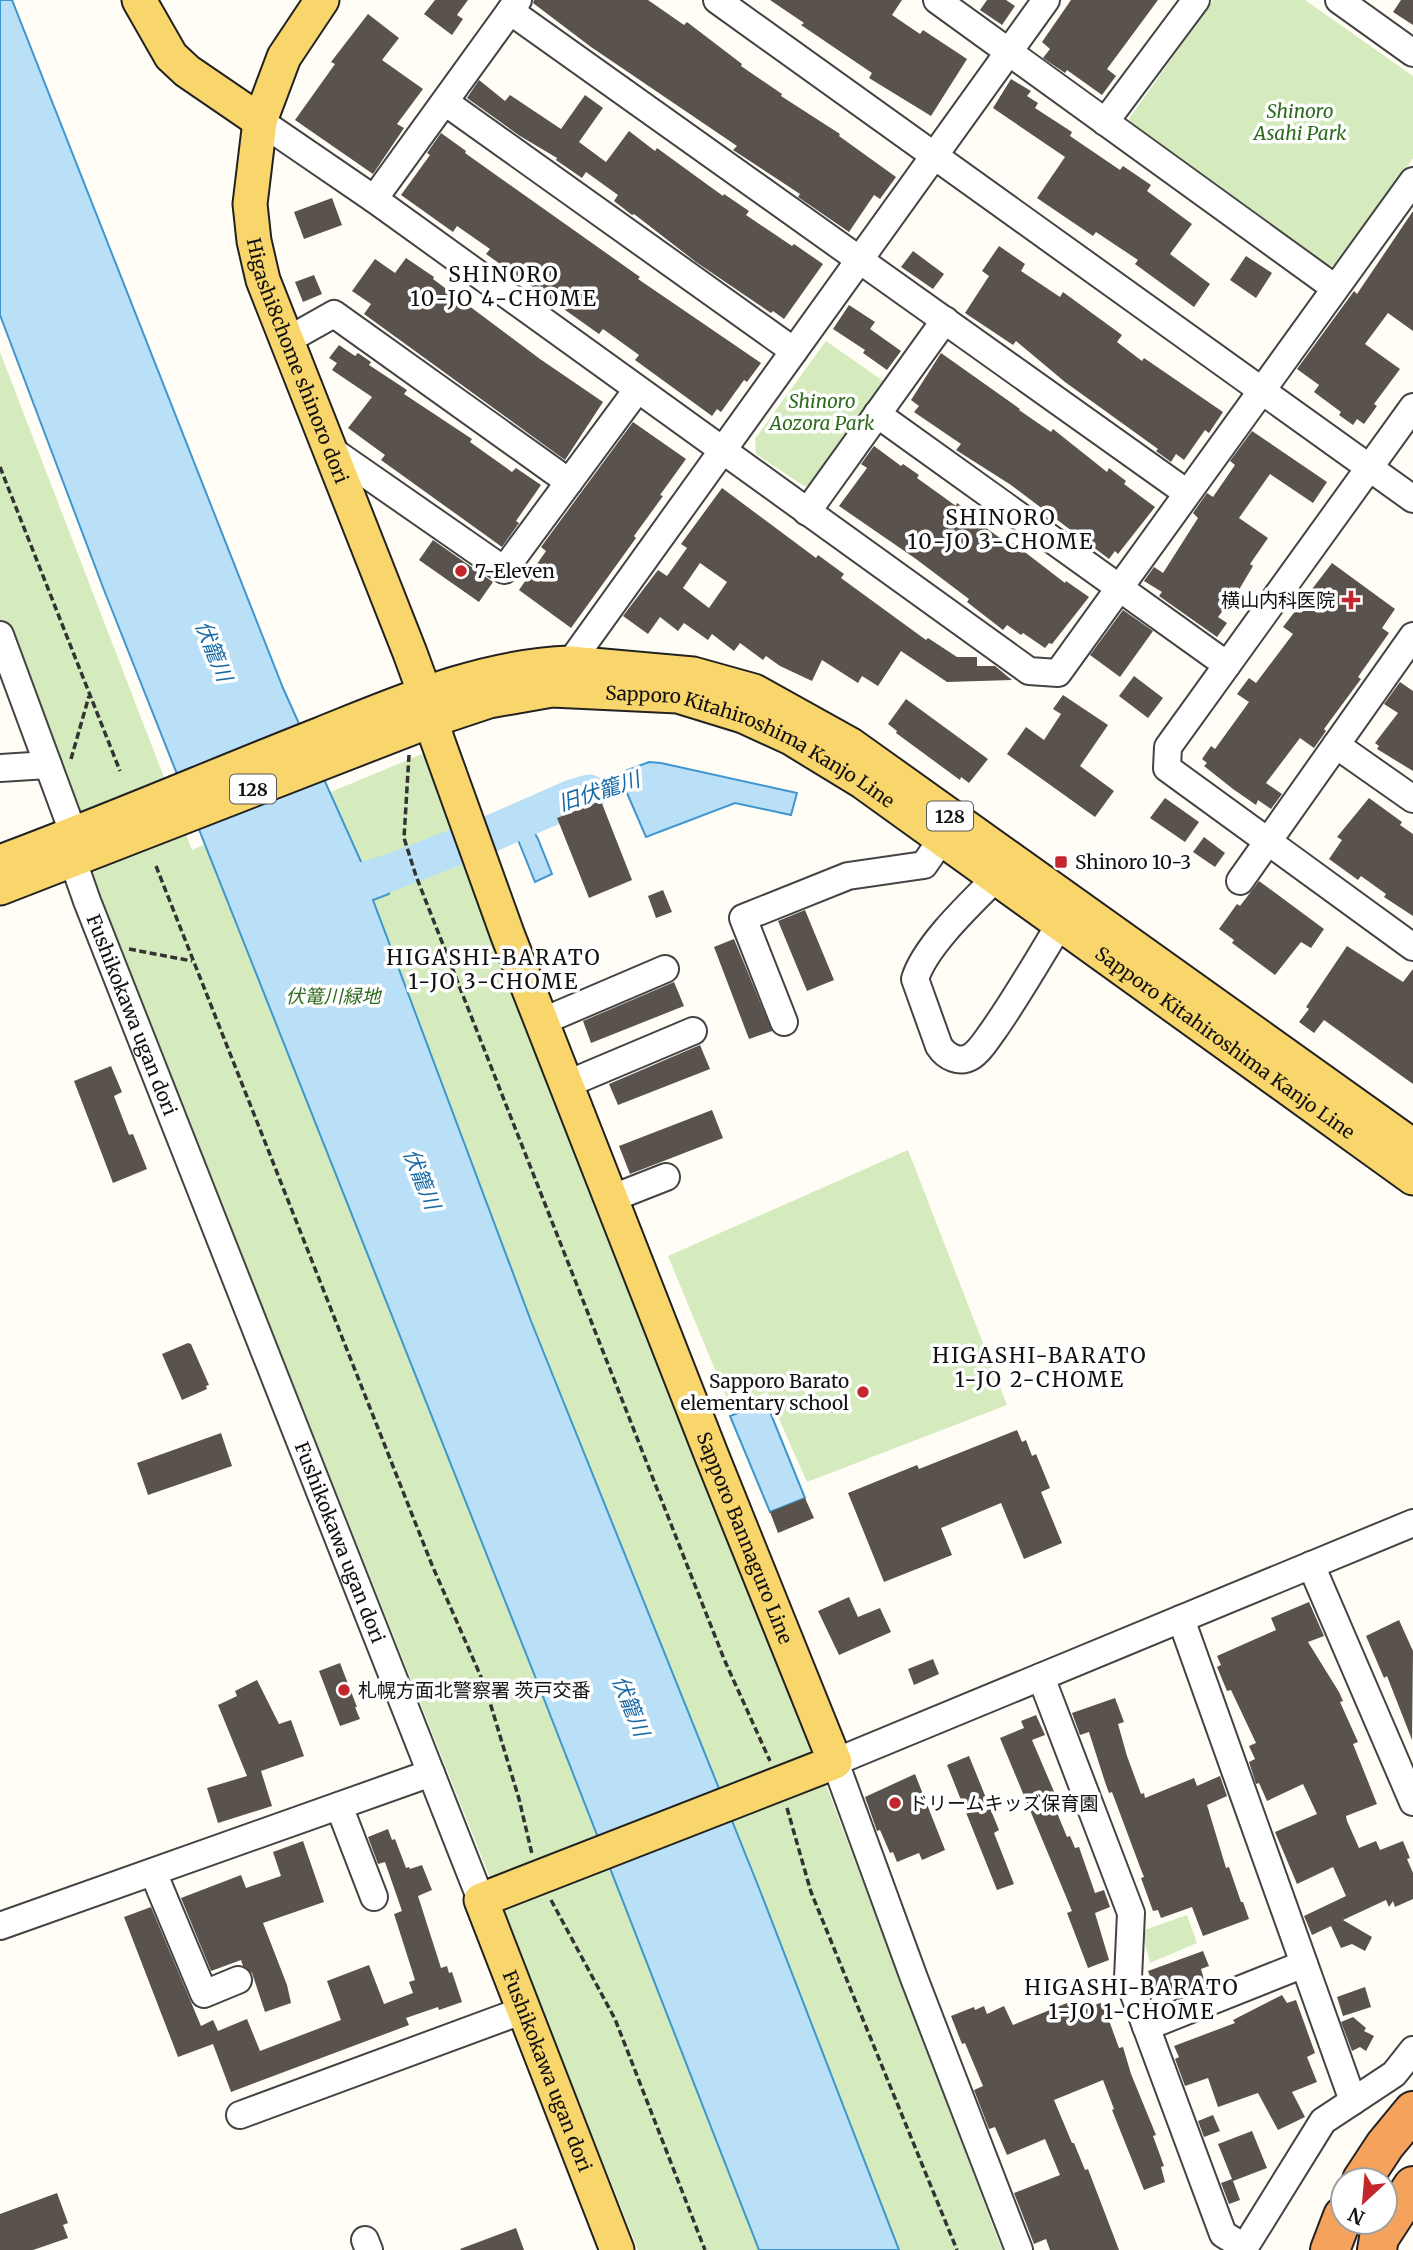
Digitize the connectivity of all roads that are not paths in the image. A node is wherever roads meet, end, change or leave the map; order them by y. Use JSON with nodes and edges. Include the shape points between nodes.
{"nodes":[{"id":1,"x":139,"y":0,"type":"edge"},
{"id":2,"x":322,"y":0,"type":"edge"},
{"id":3,"x":717,"y":0,"type":"edge"},
{"id":4,"x":937,"y":0,"type":"edge"},
{"id":5,"x":1046,"y":0,"type":"edge"},
{"id":6,"x":1196,"y":0,"type":"edge"},
{"id":7,"x":1339,"y":0,"type":"edge"},
{"id":8,"x":514,"y":5,"type":"edge"},
{"id":9,"x":1366,"y":8,"type":"edge"},
{"id":10,"x":1008,"y":52,"type":"junction"},
{"id":11,"x":1413,"y":53,"type":"edge"},
{"id":12,"x":444,"y":102,"type":"junction"},
{"id":13,"x":260,"y":121,"type":"junction"},
{"id":14,"x":1105,"y":122,"type":"junction"},
{"id":15,"x":934,"y":156,"type":"junction"},
{"id":16,"x":1413,"y":181,"type":"edge"},
{"id":17,"x":374,"y":200,"type":"junction"},
{"id":18,"x":860,"y":259,"type":"junction"},
{"id":19,"x":1335,"y":288,"type":"junction"},
{"id":20,"x":945,"y":320,"type":"junction"},
{"id":21,"x":286,"y":341,"type":"junction"},
{"id":22,"x":794,"y":351,"type":"junction"},
{"id":23,"x":637,"y":390,"type":"junction"},
{"id":24,"x":1261,"y":390,"type":"junction"},
{"id":25,"x":1413,"y":407,"type":"edge"},
{"id":26,"x":877,"y":414,"type":"junction"},
{"id":27,"x":327,"y":447,"type":"junction"},
{"id":28,"x":722,"y":451,"type":"junction"},
{"id":29,"x":1369,"y":468,"type":"junction"},
{"id":30,"x":569,"y":482,"type":"junction"},
{"id":31,"x":1187,"y":493,"type":"junction"},
{"id":32,"x":1413,"y":499,"type":"edge"},
{"id":33,"x":807,"y":512,"type":"junction"},
{"id":34,"x":1119,"y":587,"type":"junction"},
{"id":35,"x":1,"y":642,"type":"edge"},
{"id":36,"x":1409,"y":648,"type":"edge"},
{"id":37,"x":570,"y":663,"type":"junction"},
{"id":38,"x":1227,"y":665,"type":"junction"},
{"id":39,"x":428,"y":707,"type":"junction"},
{"id":40,"x":1336,"y":745,"type":"junction"},
{"id":41,"x":59,"y":766,"type":"junction"},
{"id":42,"x":0,"y":768,"type":"edge"},
{"id":43,"x":1413,"y":799,"type":"edge"},
{"id":44,"x":942,"y":839,"type":"junction"},
{"id":45,"x":1267,"y":842,"type":"junction"},
{"id":46,"x":73,"y":848,"type":"junction"},
{"id":47,"x":0,"y":862,"type":"edge"},
{"id":48,"x":996,"y":878,"type":"junction"},
{"id":49,"x":1240,"y":881,"type":"dead end"},
{"id":50,"x":0,"y":888,"type":"edge"},
{"id":51,"x":1060,"y":924,"type":"junction"},
{"id":52,"x":1413,"y":947,"type":"edge"},
{"id":53,"x":665,"y":969,"type":"dead end"},
{"id":54,"x":541,"y":1022,"type":"junction"},
{"id":55,"x":784,"y":1022,"type":"dead end"},
{"id":56,"x":693,"y":1031,"type":"dead end"},
{"id":57,"x":565,"y":1085,"type":"junction"},
{"id":58,"x":1413,"y":1146,"type":"edge"},
{"id":59,"x":666,"y":1177,"type":"dead end"},
{"id":60,"x":1413,"y":1178,"type":"edge"},
{"id":61,"x":610,"y":1199,"type":"junction"},
{"id":62,"x":1413,"y":1523,"type":"edge"},
{"id":63,"x":1311,"y":1565,"type":"junction"},
{"id":64,"x":1181,"y":1619,"type":"junction"},
{"id":65,"x":1041,"y":1677,"type":"junction"},
{"id":66,"x":835,"y":1762,"type":"junction"},
{"id":67,"x":431,"y":1773,"type":"junction"},
{"id":68,"x":1413,"y":1802,"type":"edge"},
{"id":69,"x":340,"y":1806,"type":"junction"},
{"id":70,"x":153,"y":1872,"type":"junction"},
{"id":71,"x":374,"y":1897,"type":"dead end"},
{"id":72,"x":481,"y":1900,"type":"junction"},
{"id":73,"x":0,"y":1926,"type":"edge"},
{"id":74,"x":1304,"y":1964,"type":"junction"},
{"id":75,"x":238,"y":1980,"type":"dead end"},
{"id":76,"x":524,"y":2010,"type":"junction"},
{"id":77,"x":1146,"y":2027,"type":"junction"},
{"id":78,"x":1413,"y":2050,"type":"edge"},
{"id":79,"x":1353,"y":2101,"type":"junction"},
{"id":80,"x":1413,"y":2111,"type":"edge"},
{"id":81,"x":240,"y":2115,"type":"dead end"},
{"id":82,"x":1371,"y":2166,"type":"edge"},
{"id":83,"x":1413,"y":2186,"type":"edge"},
{"id":84,"x":1244,"y":2249,"type":"edge"},
{"id":85,"x":617,"y":2250,"type":"edge"},
{"id":86,"x":1019,"y":2250,"type":"edge"},
{"id":87,"x":1377,"y":2250,"type":"edge"}],
"edges":[{"from":1,"to":13,"type":"main road","via":[[171,56]]},
{"from":2,"to":13,"type":"main road","name":"Higashi8chome shinoro dori","via":[[284,57]]},
{"from":3,"to":15,"type":"street"},
{"from":4,"to":10,"type":"street"},
{"from":5,"to":10,"type":"street"},
{"from":6,"to":14,"type":"street"},
{"from":7,"to":9,"type":"street"},
{"from":8,"to":12,"type":"street"},
{"from":8,"to":18,"type":"street"},
{"from":9,"to":11,"type":"street"},
{"from":10,"to":14,"type":"street"},
{"from":10,"to":15,"type":"street"},
{"from":12,"to":17,"type":"street"},
{"from":12,"to":22,"type":"street"},
{"from":13,"to":17,"type":"street"},
{"from":13,"to":21,"type":"main road","name":"Higashi8chome shinoro dori","via":[[250,204],[254,241]]},
{"from":14,"to":19,"type":"street"},
{"from":15,"to":18,"type":"street"},
{"from":15,"to":24,"type":"street"},
{"from":16,"to":19,"type":"street"},
{"from":17,"to":23,"type":"street"},
{"from":18,"to":20,"type":"street"},
{"from":18,"to":22,"type":"street"},
{"from":19,"to":24,"type":"street"},
{"from":20,"to":26,"type":"street"},
{"from":20,"to":31,"type":"street"},
{"from":21,"to":27,"type":"main road","name":"Higashi8chome shinoro dori"},
{"from":21,"to":30,"type":"street","via":[[334,314]]},
{"from":22,"to":28,"type":"street"},
{"from":23,"to":28,"type":"street"},
{"from":23,"to":30,"type":"street"},
{"from":24,"to":29,"type":"street"},
{"from":24,"to":31,"type":"street"},
{"from":25,"to":29,"type":"street"},
{"from":26,"to":33,"type":"street"},
{"from":26,"to":34,"type":"street"},
{"from":27,"to":30,"type":"street","via":[[504,570]]},
{"from":27,"to":39,"type":"main road","name":"Higashi8chome shinoro dori"},
{"from":28,"to":33,"type":"street"},
{"from":28,"to":37,"type":"street"},
{"from":29,"to":32,"type":"street"},
{"from":29,"to":38,"type":"street"},
{"from":31,"to":34,"type":"street"},
{"from":33,"to":34,"type":"street","via":[[1029,671],[1058,673]]},
{"from":34,"to":38,"type":"street"},
{"from":35,"to":41,"type":"street","name":"Fushikokawa ugan dori"},
{"from":36,"to":40,"type":"street"},
{"from":37,"to":39,"type":"main road","name":"Sapporo Kitahiroshima Kanjo Line","number":"128","via":[[484,674]]},
{"from":37,"to":58,"type":"main road","name":"Sapporo Kitahiroshima Kanjo Line","number":"128","via":[[694,674],[754,691],[802,716],[851,745]]},
{"from":38,"to":45,"type":"street","via":[[1168,747],[1167,768]]},
{"from":39,"to":44,"type":"main road","name":"Sapporo Kitahiroshima Kanjo Line","number":"128","via":[[552,691],[678,696],[743,716],[791,738]]},
{"from":39,"to":46,"type":"main road","name":"Sapporo Kitahiroshima Kanjo Line","number":"128"},
{"from":39,"to":54,"type":"main road","name":"Sapporo Bannaguro Line"},
{"from":40,"to":43,"type":"street"},
{"from":40,"to":45,"type":"street"},
{"from":41,"to":42,"type":"street"},
{"from":41,"to":46,"type":"street","name":"Fushikokawa ugan dori"},
{"from":44,"to":48,"type":"main road","name":"Sapporo Kitahiroshima Kanjo Line","number":"128"},
{"from":44,"to":55,"type":"street","via":[[924,865],[848,876],[743,918]]},
{"from":45,"to":49,"type":"street"},
{"from":45,"to":52,"type":"street"},
{"from":46,"to":47,"type":"main road","name":"Sapporo Kitahiroshima Kanjo Line","number":"128"},
{"from":46,"to":50,"type":"main road","name":"Sapporo Kitahiroshima Kanjo Line","number":"128"},
{"from":46,"to":67,"type":"street","name":"Fushikokawa ugan dori","via":[[97,927]]},
{"from":48,"to":51,"type":"main road","name":"Sapporo Kitahiroshima Kanjo Line","number":"128"},
{"from":48,"to":51,"type":"street","via":[[947,929],[915,979],[939,1046],[947,1055],[960,1060],[978,1051]]},
{"from":51,"to":60,"type":"main road","name":"Sapporo Kitahiroshima Kanjo Line","number":"128"},
{"from":53,"to":54,"type":"street"},
{"from":54,"to":57,"type":"main road","name":"Sapporo Bannaguro Line"},
{"from":56,"to":57,"type":"street"},
{"from":57,"to":61,"type":"main road","name":"Sapporo Bannaguro Line"},
{"from":59,"to":61,"type":"street"},
{"from":61,"to":66,"type":"main road","name":"Sapporo Bannaguro Line"},
{"from":62,"to":63,"type":"street"},
{"from":63,"to":64,"type":"street"},
{"from":63,"to":68,"type":"street"},
{"from":64,"to":65,"type":"street"},
{"from":64,"to":74,"type":"street"},
{"from":65,"to":66,"type":"street"},
{"from":65,"to":77,"type":"street","via":[[1131,1913],[1128,1978]]},
{"from":66,"to":72,"type":"main road","via":[[776,1775],[549,1863]]},
{"from":66,"to":86,"type":"street"},
{"from":67,"to":69,"type":"street"},
{"from":67,"to":72,"type":"street","name":"Fushikokawa ugan dori"},
{"from":69,"to":70,"type":"street"},
{"from":69,"to":71,"type":"street"},
{"from":70,"to":73,"type":"street"},
{"from":70,"to":75,"type":"street","via":[[204,1994]]},
{"from":72,"to":76,"type":"main road","name":"Fushikokawa ugan dori"},
{"from":74,"to":77,"type":"street"},
{"from":74,"to":79,"type":"street"},
{"from":76,"to":81,"type":"street"},
{"from":76,"to":85,"type":"main road","name":"Fushikokawa ugan dori"},
{"from":77,"to":84,"type":"street","via":[[1223,2234]]},
{"from":78,"to":79,"type":"street","via":[[1394,2074]]},
{"from":79,"to":84,"type":"street","via":[[1323,2121]]},
{"from":80,"to":82,"type":"highway"},
{"from":83,"to":87,"type":"highway","via":[[1379,2238]]}]}
